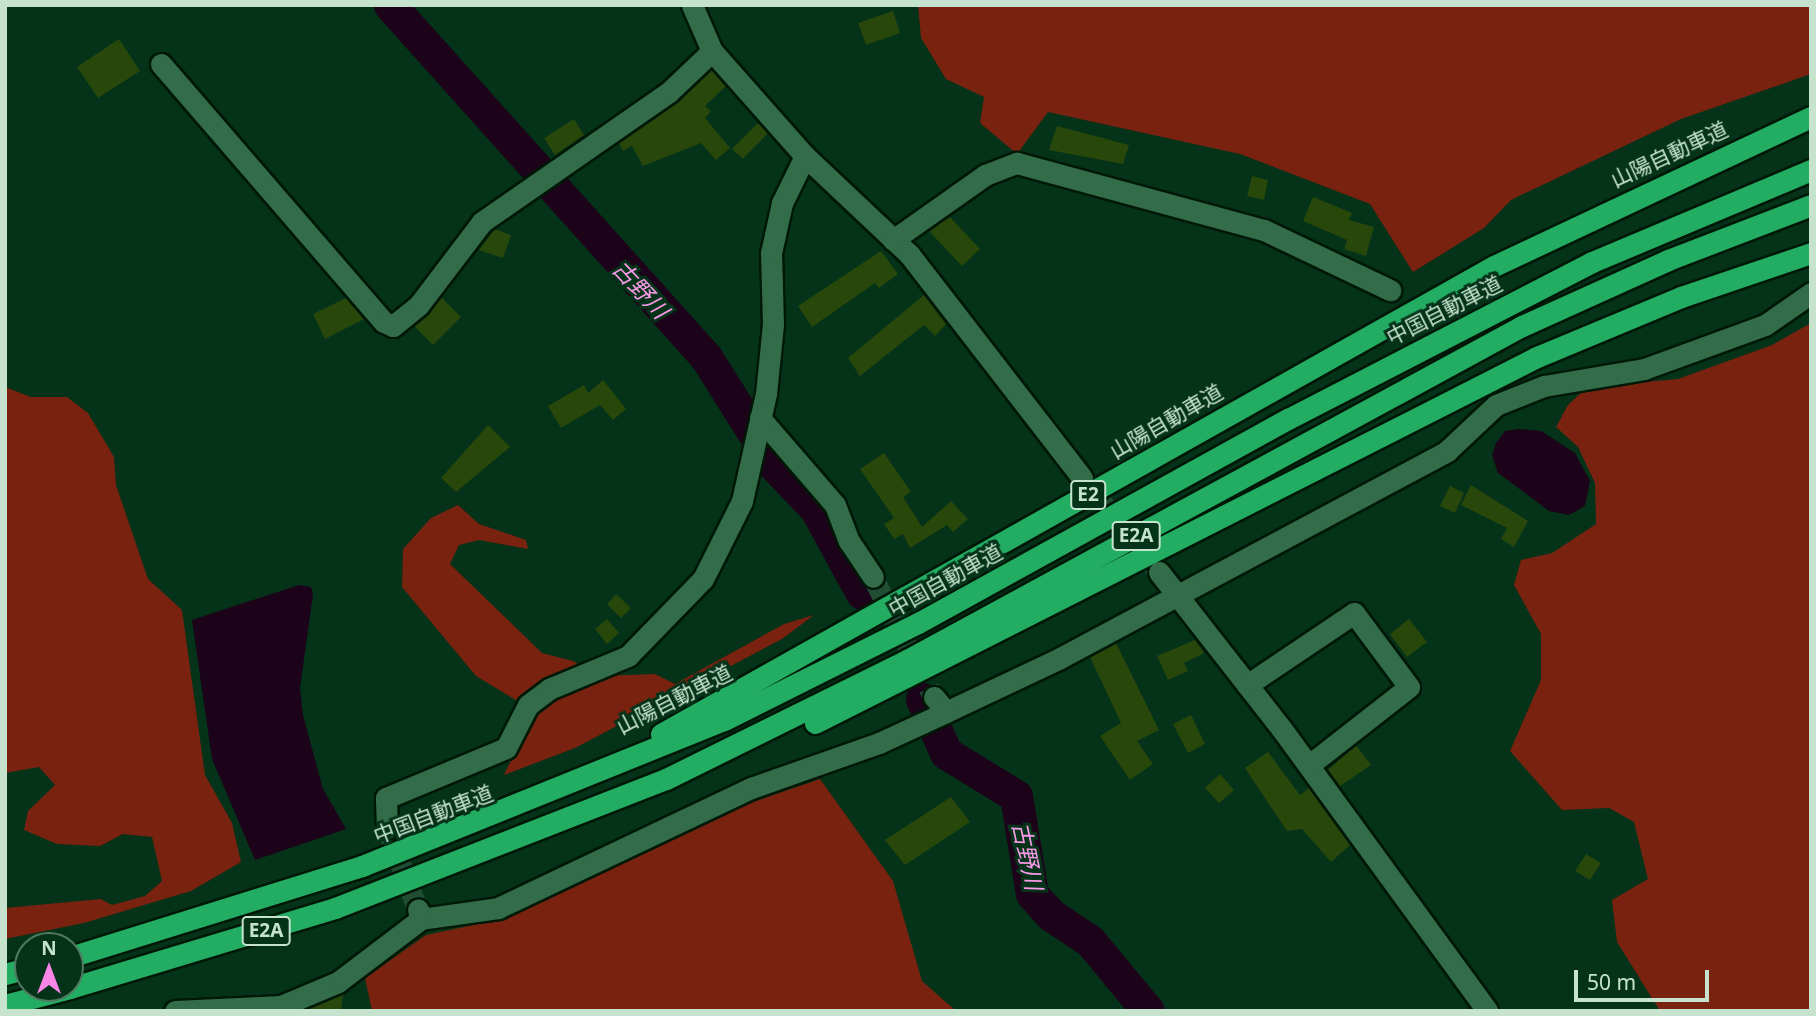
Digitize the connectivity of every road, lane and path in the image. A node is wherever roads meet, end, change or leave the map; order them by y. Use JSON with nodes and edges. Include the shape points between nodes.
{"nodes":[{"id":1,"x":692,"y":5,"type":"edge"},
{"id":2,"x":712,"y":51,"type":"junction"},
{"id":3,"x":161,"y":64,"type":"dead end"},
{"id":4,"x":1811,"y":117,"type":"edge"},
{"id":5,"x":805,"y":156,"type":"junction"},
{"id":6,"x":1811,"y":170,"type":"edge"},
{"id":7,"x":1811,"y":205,"type":"edge"},
{"id":8,"x":893,"y":240,"type":"junction"},
{"id":9,"x":1811,"y":253,"type":"edge"},
{"id":10,"x":1390,"y":289,"type":"dead end"},
{"id":11,"x":1811,"y":293,"type":"edge"},
{"id":12,"x":760,"y":418,"type":"junction"},
{"id":13,"x":1082,"y":478,"type":"tunnel mouth"},
{"id":14,"x":1158,"y":572,"type":"tunnel mouth"},
{"id":15,"x":873,"y":577,"type":"tunnel mouth"},
{"id":16,"x":1177,"y":595,"type":"junction"},
{"id":17,"x":1247,"y":685,"type":"junction"},
{"id":18,"x":1309,"y":765,"type":"junction"},
{"id":19,"x":387,"y":828,"type":"tunnel mouth"},
{"id":20,"x":459,"y":864,"type":"junction"},
{"id":21,"x":362,"y":866,"type":"junction"},
{"id":22,"x":84,"y":953,"type":"edge"},
{"id":23,"x":84,"y":984,"type":"edge"},
{"id":24,"x":175,"y":1011,"type":"edge"},
{"id":25,"x":1486,"y":1011,"type":"edge"}],
"edges":[{"from":1,"to":2,"type":"street"},
{"from":2,"to":3,"type":"street","via":[[669,92],[482,222],[418,306],[393,326],[384,322]]},
{"from":2,"to":5,"type":"street"},
{"from":4,"to":21,"type":"highway","name":"山陽自動車道","number":"E2","via":[[1494,266],[685,722],[565,781]]},
{"from":5,"to":8,"type":"street"},
{"from":5,"to":12,"type":"street","via":[[782,203],[771,253],[773,324]]},
{"from":6,"to":21,"type":"highway","name":"中国自動車道","number":"E2A","via":[[1570,274],[748,709],[542,798]]},
{"from":7,"to":20,"type":"highway","number":"E2A","via":[[1668,260],[1522,326],[783,723],[666,779]]},
{"from":8,"to":10,"type":"street","via":[[985,175],[1017,163],[1264,230]]},
{"from":8,"to":13,"type":"street"},
{"from":9,"to":20,"type":"highway","via":[[1681,297],[1538,358],[786,737],[579,823]]},
{"from":11,"to":16,"type":"street","via":[[1765,325],[1644,369],[1544,386],[1496,405],[1447,451]]},
{"from":12,"to":15,"type":"street","via":[[835,505],[849,541]]},
{"from":12,"to":19,"type":"street","via":[[728,538],[703,579],[628,656],[549,689],[528,705],[506,748],[386,798]]},
{"from":14,"to":16,"type":"street"},
{"from":16,"to":17,"type":"street"},
{"from":16,"to":24,"type":"street","via":[[940,705],[920,727],[751,788],[498,908],[419,914],[338,982],[281,1006]]},
{"from":17,"to":18,"type":"street"},
{"from":17,"to":18,"type":"street","via":[[1354,613],[1409,687]]},
{"from":18,"to":25,"type":"street"},
{"from":20,"to":23,"type":"highway","number":"E2A","via":[[236,940]]},
{"from":21,"to":22,"type":"highway","name":"中国自動車道","number":"E2A"}]}
